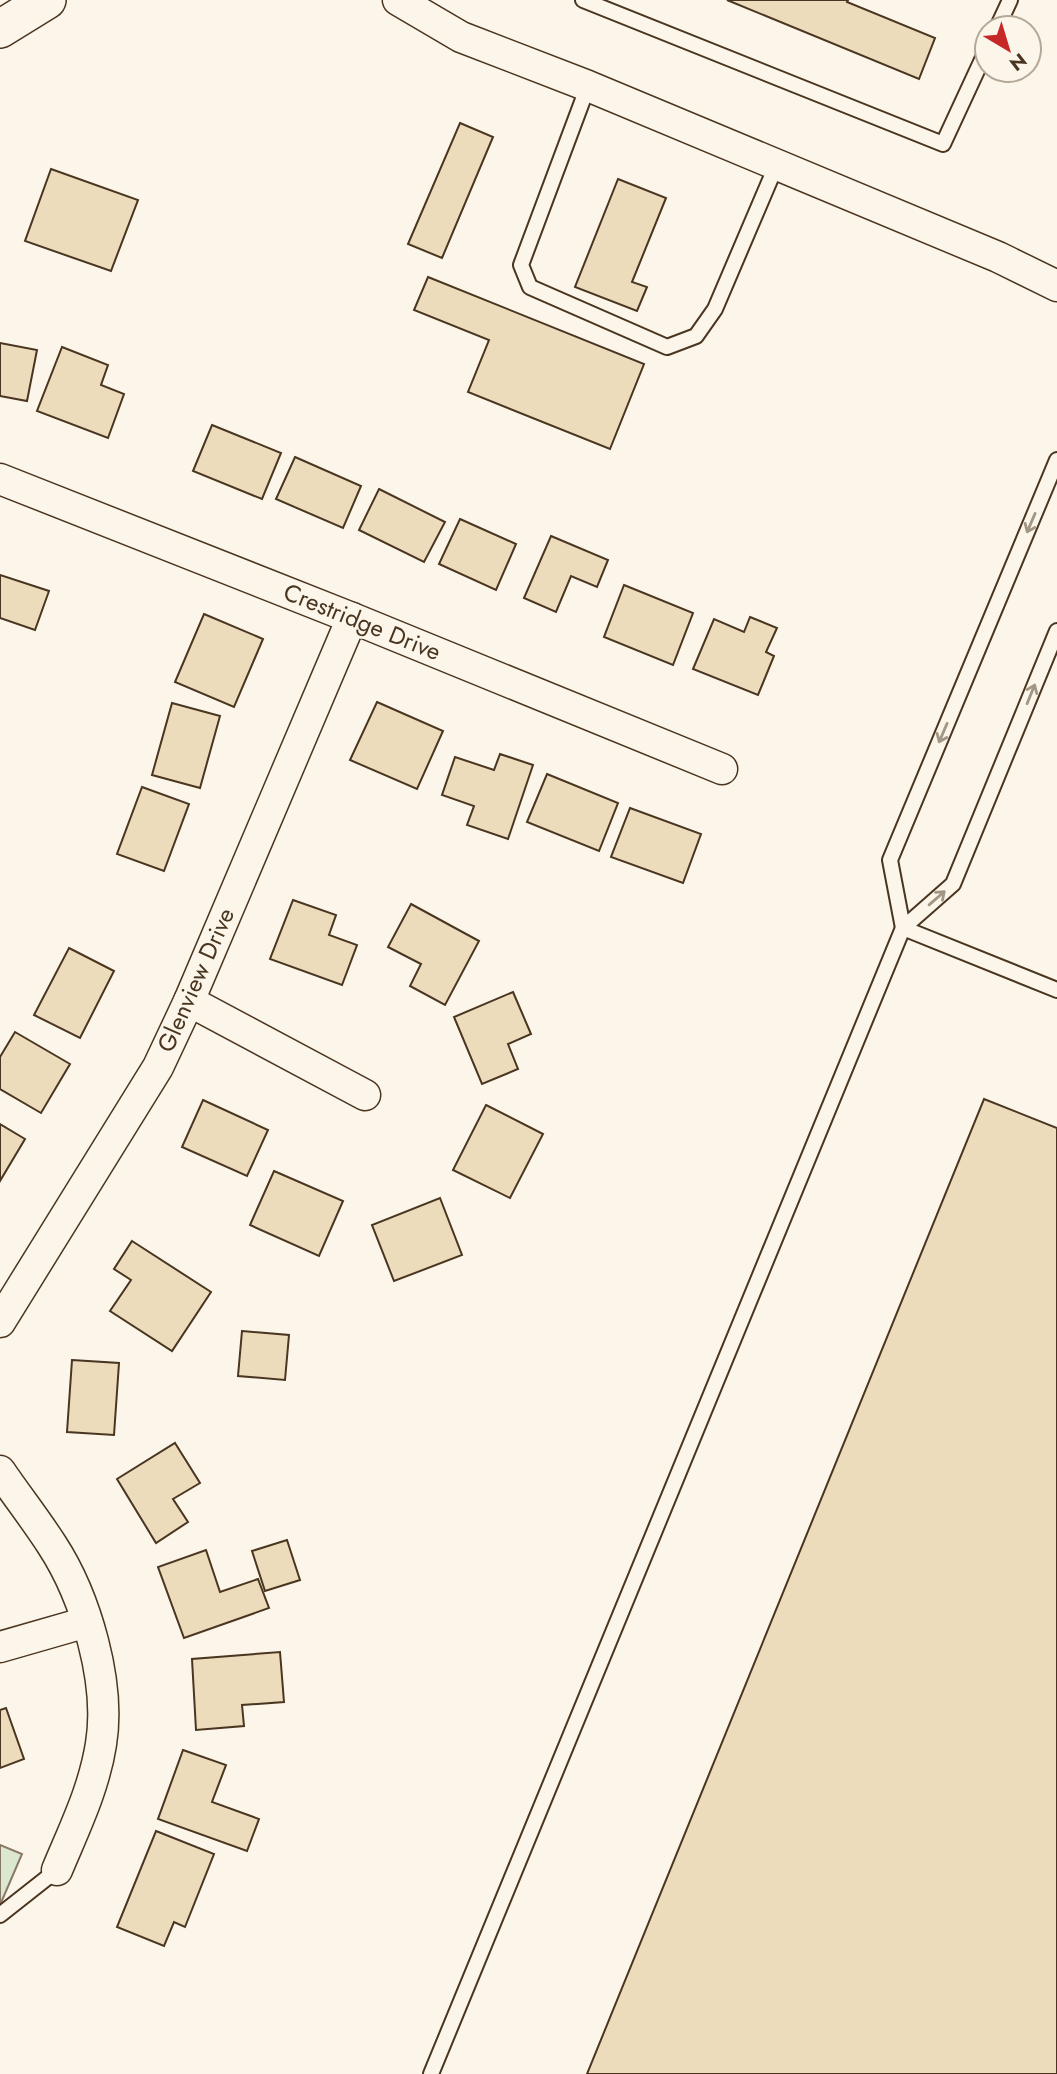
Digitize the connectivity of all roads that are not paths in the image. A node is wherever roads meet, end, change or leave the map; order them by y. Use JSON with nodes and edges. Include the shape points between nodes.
{"nodes":[{"id":1,"x":47,"y":0,"type":"edge"},
{"id":2,"x":398,"y":0,"type":"edge"},
{"id":3,"x":583,"y":0,"type":"edge"},
{"id":4,"x":0,"y":29,"type":"edge"},
{"id":5,"x":973,"y":80,"type":"edge"},
{"id":6,"x":588,"y":86,"type":"junction"},
{"id":7,"x":776,"y":166,"type":"junction"},
{"id":8,"x":1057,"y":286,"type":"edge"},
{"id":9,"x":1057,"y":460,"type":"edge"},
{"id":10,"x":0,"y":479,"type":"edge"},
{"id":11,"x":352,"y":618,"type":"junction"},
{"id":12,"x":1057,"y":631,"type":"edge"},
{"id":13,"x":722,"y":769,"type":"dead end"},
{"id":14,"x":902,"y":928,"type":"junction"},
{"id":15,"x":1057,"y":990,"type":"edge"},
{"id":16,"x":189,"y":1001,"type":"junction"},
{"id":17,"x":365,"y":1095,"type":"dead end"},
{"id":18,"x":0,"y":1322,"type":"edge"},
{"id":19,"x":0,"y":1471,"type":"edge"},
{"id":20,"x":86,"y":1622,"type":"junction"},
{"id":21,"x":0,"y":1647,"type":"edge"},
{"id":22,"x":57,"y":1870,"type":"joint"},
{"id":23,"x":0,"y":1915,"type":"edge"},
{"id":24,"x":431,"y":2074,"type":"edge"}],
"edges":[{"from":1,"to":4,"type":"street"},
{"from":2,"to":6,"type":"street","via":[[461,37]]},
{"from":3,"to":5,"type":"lane","via":[[943,144]]},
{"from":6,"to":7,"type":"street"},
{"from":6,"to":7,"type":"lane","via":[[521,265],[530,287],[667,347],[696,337],[715,309]]},
{"from":7,"to":8,"type":"street"},
{"from":9,"to":14,"type":"lane","one_way":true,"via":[[890,860]]},
{"from":10,"to":11,"type":"street","name":"Crestridge Drive"},
{"from":11,"to":13,"type":"street","name":"Crestridge Drive"},
{"from":11,"to":16,"type":"street","name":"Glenview Drive"},
{"from":14,"to":12,"type":"lane","one_way":true,"via":[[953,884]]},
{"from":14,"to":15,"type":"lane"},
{"from":14,"to":24,"type":"lane"},
{"from":16,"to":17,"type":"street"},
{"from":16,"to":18,"type":"street","name":"Glenview Drive","via":[[158,1067]]},
{"from":19,"to":20,"type":"street","via":[[54,1547]]},
{"from":20,"to":21,"type":"street"},
{"from":20,"to":22,"type":"street","via":[[103,1702],[101,1744],[88,1797]]},
{"from":22,"to":23,"type":"lane"}]}
